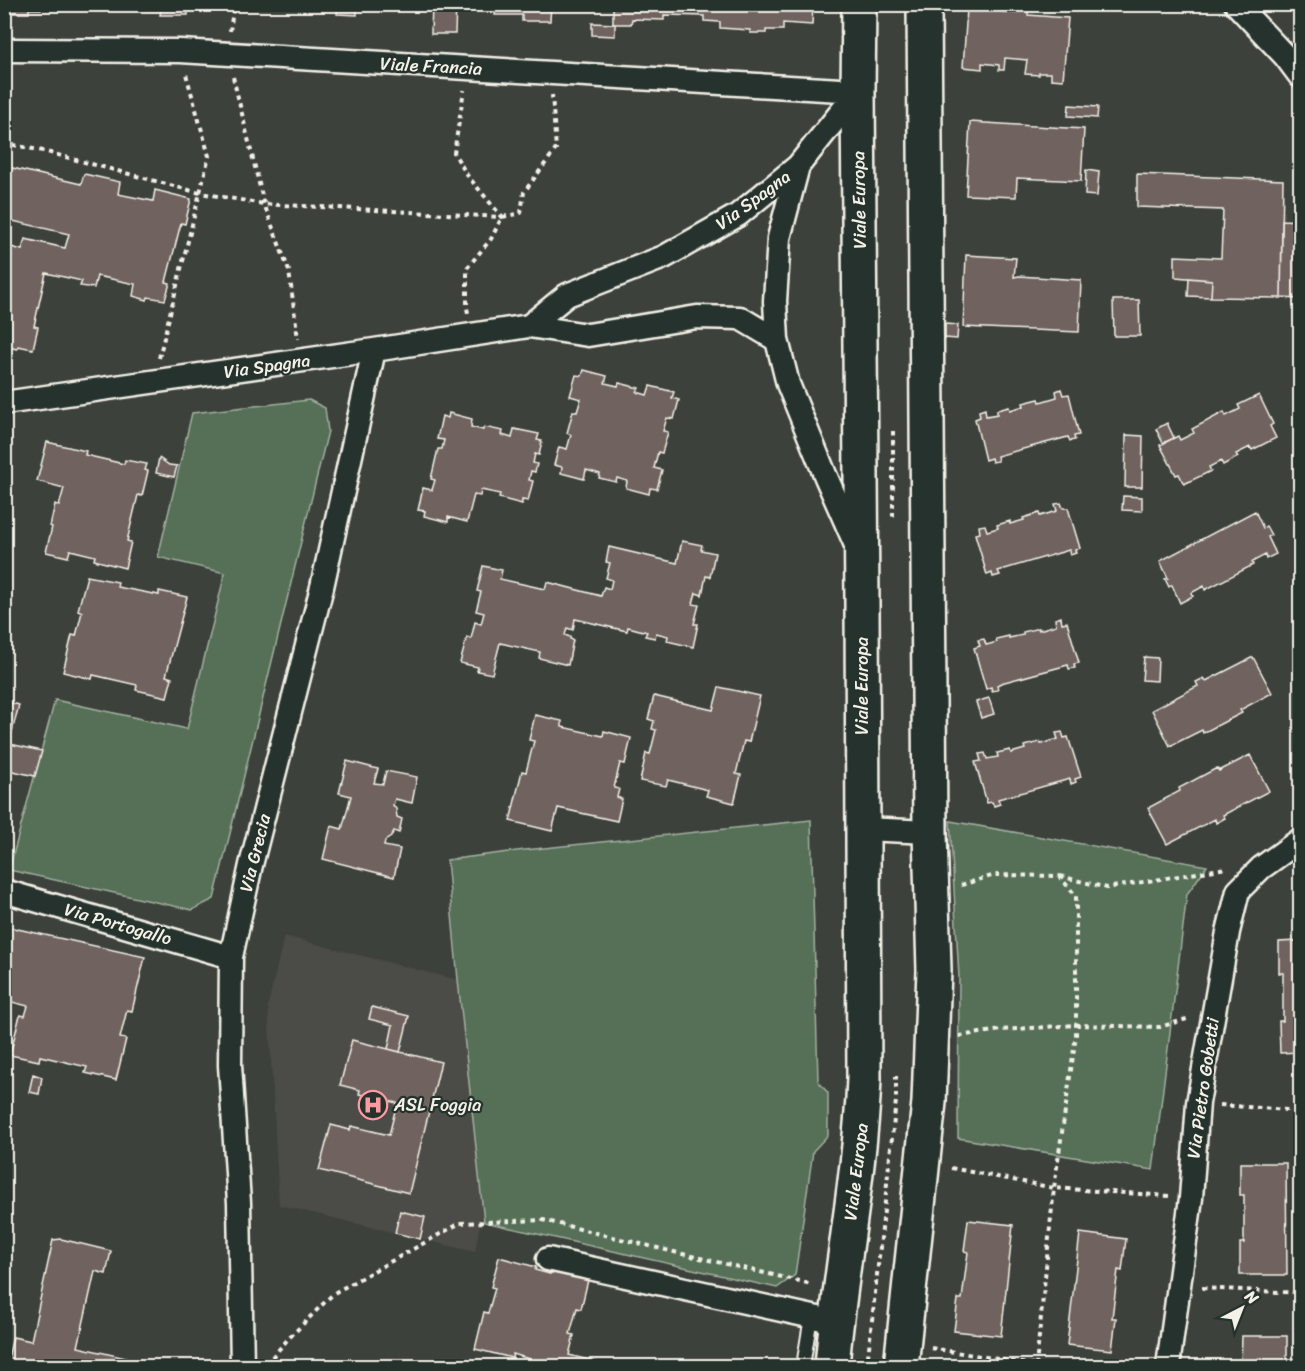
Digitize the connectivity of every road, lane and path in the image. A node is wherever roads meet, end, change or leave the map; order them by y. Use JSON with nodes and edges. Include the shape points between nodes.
{"nodes":[{"id":1,"x":859,"y":4,"type":"edge"},
{"id":2,"x":924,"y":4,"type":"edge"},
{"id":3,"x":1236,"y":4,"type":"edge"},
{"id":4,"x":4,"y":50,"type":"edge"},
{"id":5,"x":180,"y":51,"type":"junction"},
{"id":6,"x":227,"y":54,"type":"junction"},
{"id":7,"x":468,"y":68,"type":"junction"},
{"id":8,"x":550,"y":73,"type":"junction"},
{"id":9,"x":1300,"y":76,"type":"edge"},
{"id":10,"x":858,"y":91,"type":"junction"},
{"id":11,"x":4,"y":143,"type":"edge"},
{"id":12,"x":798,"y":166,"type":"junction"},
{"id":13,"x":200,"y":193,"type":"junction"},
{"id":14,"x":264,"y":204,"type":"junction"},
{"id":15,"x":502,"y":217,"type":"junction"},
{"id":16,"x":529,"y":326,"type":"junction"},
{"id":17,"x":474,"y":335,"type":"junction"},
{"id":18,"x":777,"y":340,"type":"junction"},
{"id":19,"x":374,"y":350,"type":"junction"},
{"id":20,"x":300,"y":361,"type":"junction"},
{"id":21,"x":153,"y":382,"type":"junction"},
{"id":22,"x":4,"y":403,"type":"edge"},
{"id":23,"x":862,"y":557,"type":"junction"},
{"id":24,"x":863,"y":829,"type":"junction"},
{"id":25,"x":930,"y":832,"type":"junction"},
{"id":26,"x":1300,"y":840,"type":"edge"},
{"id":27,"x":1230,"y":868,"type":"dead end"},
{"id":28,"x":1059,"y":876,"type":"junction"},
{"id":29,"x":4,"y":891,"type":"edge"},
{"id":30,"x":932,"y":894,"type":"junction"},
{"id":31,"x":231,"y":957,"type":"junction"},
{"id":32,"x":1214,"y":1012,"type":"junction"},
{"id":33,"x":1076,"y":1025,"type":"junction"},
{"id":34,"x":931,"y":1039,"type":"junction"},
{"id":35,"x":1198,"y":1104,"type":"junction"},
{"id":36,"x":1300,"y":1111,"type":"edge"},
{"id":37,"x":923,"y":1162,"type":"junction"},
{"id":38,"x":1054,"y":1188,"type":"junction"},
{"id":39,"x":1191,"y":1198,"type":"junction"},
{"id":40,"x":548,"y":1259,"type":"dead end"},
{"id":41,"x":1179,"y":1286,"type":"junction"},
{"id":42,"x":1300,"y":1293,"type":"edge"},
{"id":43,"x":823,"y":1319,"type":"junction"},
{"id":44,"x":902,"y":1355,"type":"edge"},
{"id":45,"x":243,"y":1366,"type":"edge"},
{"id":46,"x":803,"y":1366,"type":"edge"},
{"id":47,"x":832,"y":1366,"type":"edge"},
{"id":48,"x":1037,"y":1366,"type":"edge"},
{"id":49,"x":1168,"y":1366,"type":"edge"}],
"edges":[{"from":1,"to":10,"type":"street","name":"Viale Europa"},
{"from":2,"to":25,"type":"street"},
{"from":3,"to":9,"type":"street"},
{"from":4,"to":5,"type":"street","name":"Viale Francia"},
{"from":5,"to":6,"type":"street","name":"Viale Francia"},
{"from":5,"to":13,"type":"path","via":[[209,156]]},
{"from":6,"to":7,"type":"street","name":"Viale Francia"},
{"from":6,"to":14,"type":"path"},
{"from":7,"to":8,"type":"street","name":"Viale Francia"},
{"from":7,"to":15,"type":"path","via":[[454,153]]},
{"from":8,"to":10,"type":"street","name":"Viale Francia"},
{"from":8,"to":15,"type":"path","via":[[556,149],[524,192],[521,213]]},
{"from":10,"to":12,"type":"street","name":"Via Spagna"},
{"from":10,"to":23,"type":"street","name":"Viale Europa"},
{"from":11,"to":13,"type":"path"},
{"from":12,"to":16,"type":"street","name":"Via Spagna","via":[[738,215],[664,257],[567,295]]},
{"from":12,"to":18,"type":"street","via":[[779,238]]},
{"from":13,"to":14,"type":"path"},
{"from":13,"to":21,"type":"path"},
{"from":14,"to":15,"type":"path"},
{"from":14,"to":20,"type":"path","via":[[289,271]]},
{"from":15,"to":17,"type":"path","via":[[491,239],[467,268],[466,308]]},
{"from":16,"to":17,"type":"street","name":"Via Spagna"},
{"from":16,"to":18,"type":"street","name":"Via Spagna","via":[[588,335],[697,317],[740,318]]},
{"from":17,"to":19,"type":"street","name":"Via Spagna"},
{"from":18,"to":23,"type":"street","via":[[789,384]]},
{"from":19,"to":20,"type":"street","name":"Via Spagna"},
{"from":19,"to":31,"type":"street","name":"Via Grecia","via":[[322,587]]},
{"from":20,"to":21,"type":"street","name":"Via Spagna"},
{"from":21,"to":22,"type":"street","name":"Via Spagna"},
{"from":23,"to":24,"type":"street","name":"Viale Europa"},
{"from":24,"to":25,"type":"street"},
{"from":24,"to":43,"type":"street","name":"Viale Europa","via":[[862,1119]]},
{"from":25,"to":30,"type":"street"},
{"from":26,"to":32,"type":"street","name":"Via Pietro Gobetti","via":[[1261,868],[1238,891]]},
{"from":27,"to":28,"type":"path","via":[[1107,888]]},
{"from":28,"to":30,"type":"path","via":[[995,874]]},
{"from":28,"to":33,"type":"path","via":[[1076,896]]},
{"from":29,"to":31,"type":"street","name":"Via Portogallo"},
{"from":30,"to":34,"type":"street"},
{"from":31,"to":45,"type":"street","name":"Via Grecia","via":[[230,1065]]},
{"from":32,"to":33,"type":"path","via":[[1160,1027]]},
{"from":32,"to":35,"type":"street","name":"Via Pietro Gobetti"},
{"from":33,"to":34,"type":"path"},
{"from":33,"to":38,"type":"path"},
{"from":34,"to":37,"type":"street"},
{"from":35,"to":36,"type":"path"},
{"from":35,"to":39,"type":"street","name":"Via Pietro Gobetti"},
{"from":37,"to":38,"type":"path"},
{"from":37,"to":44,"type":"street"},
{"from":38,"to":39,"type":"path"},
{"from":38,"to":48,"type":"path"},
{"from":39,"to":41,"type":"street","name":"Via Pietro Gobetti"},
{"from":40,"to":43,"type":"street"},
{"from":41,"to":42,"type":"path"},
{"from":41,"to":49,"type":"street","name":"Via Pietro Gobetti"},
{"from":43,"to":46,"type":"lane"},
{"from":43,"to":47,"type":"street","name":"Viale Europa"},
{"from":44,"to":48,"type":"path"}]}
